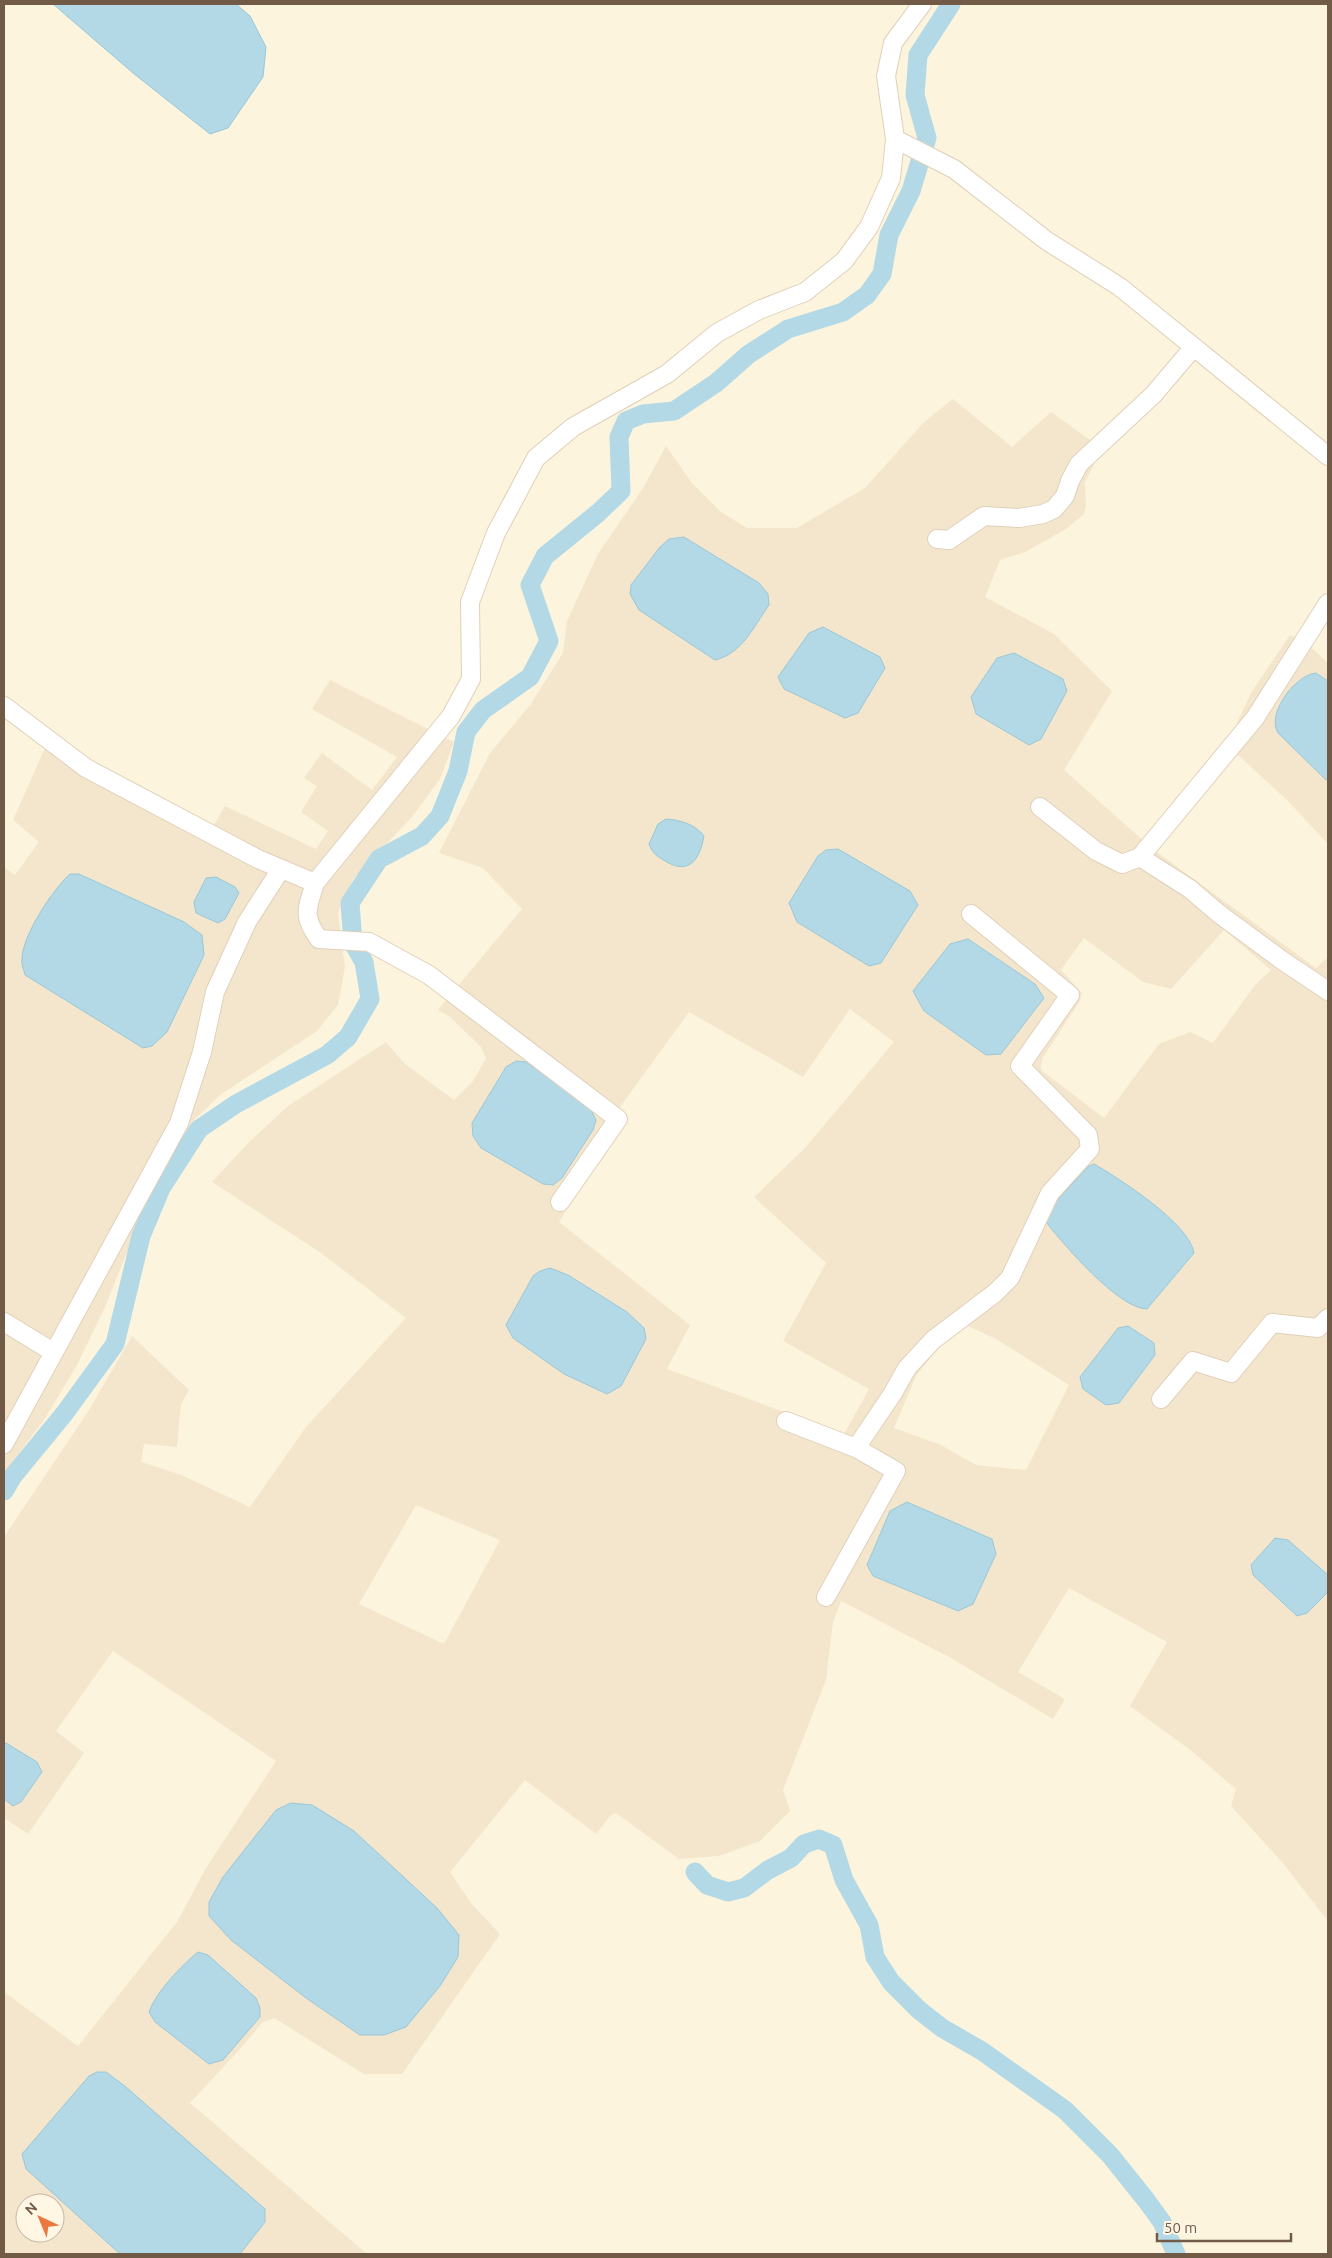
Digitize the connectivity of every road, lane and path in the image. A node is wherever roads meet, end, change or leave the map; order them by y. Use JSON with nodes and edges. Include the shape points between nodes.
{"nodes":[{"id":1,"x":922,"y":4,"type":"edge"},
{"id":2,"x":895,"y":139,"type":"junction"},
{"id":3,"x":1193,"y":348,"type":"junction"},
{"id":4,"x":1328,"y":456,"type":"edge"},
{"id":5,"x":937,"y":539,"type":"dead end"},
{"id":6,"x":1328,"y":603,"type":"edge"},
{"id":7,"x":4,"y":706,"type":"edge"},
{"id":8,"x":1040,"y":806,"type":"dead end"},
{"id":9,"x":1140,"y":857,"type":"junction"},
{"id":10,"x":280,"y":869,"type":"junction"},
{"id":11,"x":315,"y":883,"type":"junction"},
{"id":12,"x":971,"y":914,"type":"dead end"},
{"id":13,"x":1328,"y":991,"type":"edge"},
{"id":14,"x":560,"y":1202,"type":"dead end"},
{"id":15,"x":1328,"y":1318,"type":"edge"},
{"id":16,"x":4,"y":1322,"type":"edge"},
{"id":17,"x":53,"y":1352,"type":"junction"},
{"id":18,"x":1162,"y":1400,"type":"dead end"},
{"id":19,"x":786,"y":1421,"type":"dead end"},
{"id":20,"x":4,"y":1444,"type":"edge"},
{"id":21,"x":856,"y":1448,"type":"junction"},
{"id":22,"x":826,"y":1598,"type":"dead end"}],
"edges":[{"from":1,"to":2,"type":"street","via":[[893,43],[886,76]]},
{"from":2,"to":3,"type":"street","via":[[954,169],[1047,241],[1120,287]]},
{"from":2,"to":11,"type":"street","via":[[890,178],[869,226],[844,261],[804,292],[717,333],[667,374],[573,427],[536,458],[496,533],[470,602],[471,679],[450,716]]},
{"from":3,"to":4,"type":"street"},
{"from":3,"to":5,"type":"street","via":[[1153,395],[1078,464],[1065,496],[1054,509],[1020,518],[984,516],[949,540]]},
{"from":6,"to":9,"type":"street","via":[[1255,718]]},
{"from":7,"to":10,"type":"street","via":[[86,768]]},
{"from":8,"to":9,"type":"street","via":[[1096,851],[1122,864]]},
{"from":9,"to":13,"type":"street","via":[[1190,889],[1283,962]]},
{"from":10,"to":11,"type":"street"},
{"from":10,"to":17,"type":"street","via":[[247,922],[215,992],[202,1052],[179,1123]]},
{"from":11,"to":14,"type":"street","via":[[308,905],[308,924],[319,939],[369,942],[429,975],[618,1119]]},
{"from":12,"to":21,"type":"street","via":[[1070,995],[1020,1066],[1088,1134],[1090,1149],[1050,1193],[1010,1278],[933,1340],[907,1368]]},
{"from":15,"to":18,"type":"street","via":[[1318,1328],[1272,1323],[1231,1372],[1193,1361]]},
{"from":16,"to":17,"type":"street"},
{"from":17,"to":20,"type":"street"},
{"from":19,"to":21,"type":"street"},
{"from":21,"to":22,"type":"street","via":[[896,1471]]}]}
